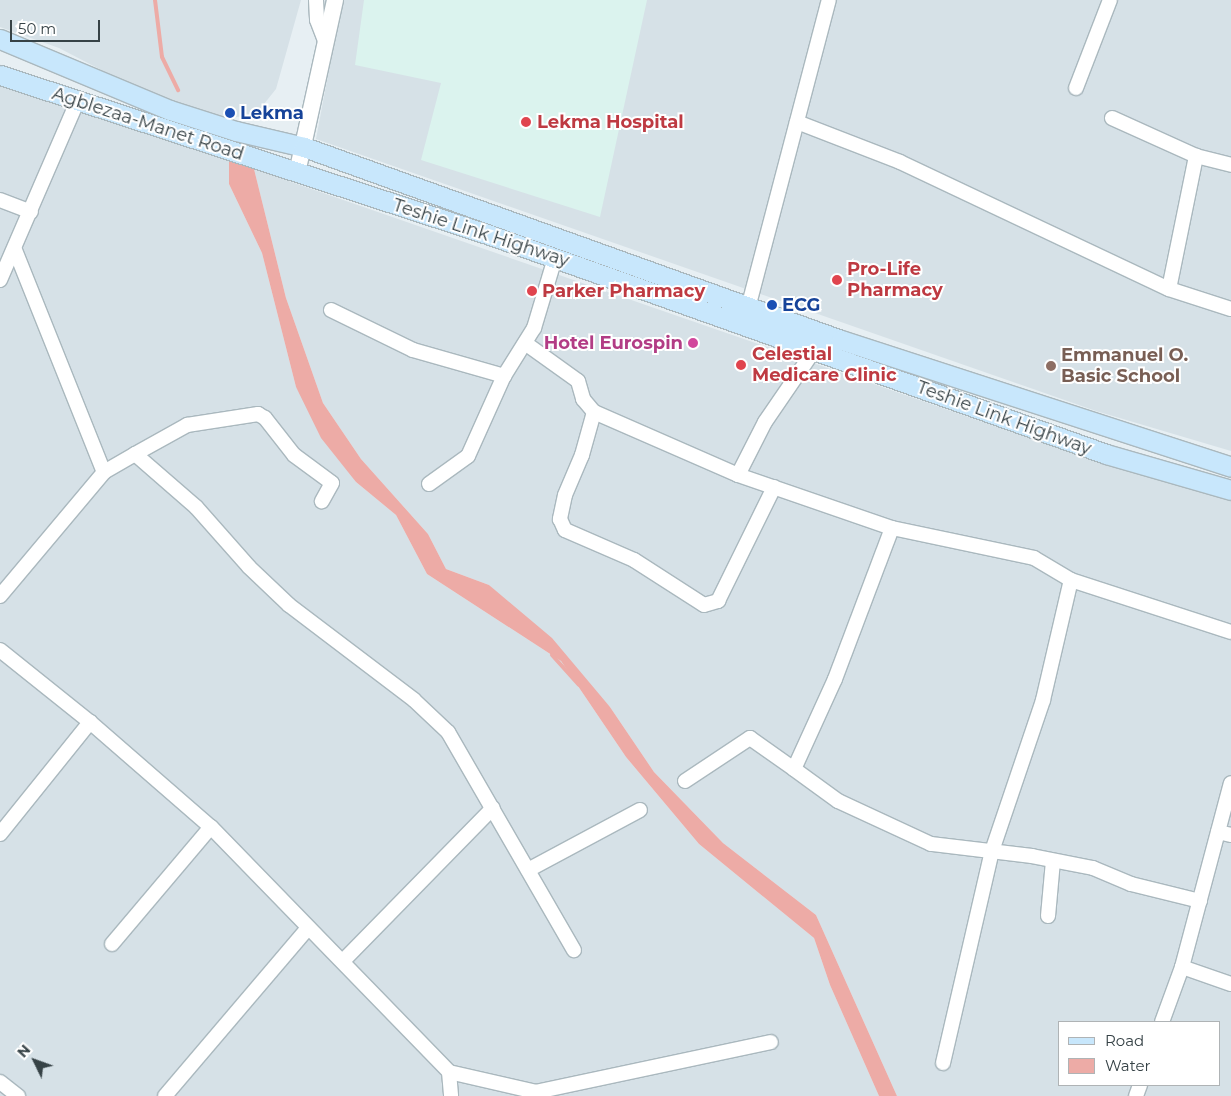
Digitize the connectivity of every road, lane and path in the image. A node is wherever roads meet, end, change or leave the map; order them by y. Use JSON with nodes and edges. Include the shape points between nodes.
{"nodes":[{"id":1,"x":316,"y":0,"type":"edge"},
{"id":2,"x":335,"y":0,"type":"edge"},
{"id":3,"x":829,"y":0,"type":"edge"},
{"id":4,"x":1110,"y":0,"type":"edge"},
{"id":5,"x":0,"y":39,"type":"edge"},
{"id":6,"x":326,"y":43,"type":"junction"},
{"id":7,"x":0,"y":75,"type":"edge"},
{"id":8,"x":1076,"y":88,"type":"dead end"},
{"id":9,"x":77,"y":102,"type":"junction"},
{"id":10,"x":1112,"y":118,"type":"dead end"},
{"id":11,"x":797,"y":122,"type":"junction"},
{"id":12,"x":304,"y":147,"type":"junction"},
{"id":13,"x":1196,"y":156,"type":"junction"},
{"id":14,"x":1231,"y":165,"type":"edge"},
{"id":15,"x":297,"y":173,"type":"junction"},
{"id":16,"x":0,"y":200,"type":"edge"},
{"id":17,"x":31,"y":212,"type":"junction"},
{"id":18,"x":15,"y":250,"type":"junction"},
{"id":19,"x":556,"y":258,"type":"junction"},
{"id":20,"x":0,"y":280,"type":"edge"},
{"id":21,"x":1169,"y":289,"type":"junction"},
{"id":22,"x":748,"y":308,"type":"junction"},
{"id":23,"x":1231,"y":309,"type":"edge"},
{"id":24,"x":332,"y":310,"type":"dead end"},
{"id":25,"x":524,"y":343,"type":"junction"},
{"id":26,"x":816,"y":349,"type":"junction"},
{"id":27,"x":504,"y":376,"type":"junction"},
{"id":28,"x":594,"y":412,"type":"junction"},
{"id":29,"x":135,"y":454,"type":"junction"},
{"id":30,"x":1231,"y":468,"type":"edge"},
{"id":31,"x":104,"y":472,"type":"junction"},
{"id":32,"x":738,"y":475,"type":"junction"},
{"id":33,"x":428,"y":484,"type":"dead end"},
{"id":34,"x":774,"y":488,"type":"junction"},
{"id":35,"x":1231,"y":490,"type":"edge"},
{"id":36,"x":322,"y":501,"type":"dead end"},
{"id":37,"x":892,"y":528,"type":"junction"},
{"id":38,"x":1071,"y":580,"type":"junction"},
{"id":39,"x":0,"y":596,"type":"edge"},
{"id":40,"x":1231,"y":632,"type":"edge"},
{"id":41,"x":0,"y":650,"type":"edge"},
{"id":42,"x":90,"y":722,"type":"junction"},
{"id":43,"x":794,"y":769,"type":"junction"},
{"id":44,"x":685,"y":781,"type":"dead end"},
{"id":45,"x":1231,"y":783,"type":"edge"},
{"id":46,"x":493,"y":808,"type":"junction"},
{"id":47,"x":640,"y":810,"type":"dead end"},
{"id":48,"x":211,"y":827,"type":"junction"},
{"id":49,"x":1225,"y":833,"type":"edge"},
{"id":50,"x":0,"y":834,"type":"edge"},
{"id":51,"x":992,"y":851,"type":"junction"},
{"id":52,"x":1053,"y":861,"type":"junction"},
{"id":53,"x":528,"y":870,"type":"junction"},
{"id":54,"x":1200,"y":901,"type":"junction"},
{"id":55,"x":1048,"y":916,"type":"dead end"},
{"id":56,"x":308,"y":928,"type":"junction"},
{"id":57,"x":112,"y":944,"type":"dead end"},
{"id":58,"x":574,"y":950,"type":"dead end"},
{"id":59,"x":343,"y":961,"type":"junction"},
{"id":60,"x":1182,"y":967,"type":"junction"},
{"id":61,"x":1231,"y":984,"type":"edge"},
{"id":62,"x":1162,"y":1021,"type":"edge"},
{"id":63,"x":771,"y":1042,"type":"dead end"},
{"id":64,"x":943,"y":1063,"type":"dead end"},
{"id":65,"x":449,"y":1072,"type":"junction"},
{"id":66,"x":0,"y":1082,"type":"edge"},
{"id":67,"x":18,"y":1096,"type":"edge"},
{"id":68,"x":165,"y":1096,"type":"edge"},
{"id":69,"x":451,"y":1096,"type":"edge"}],
"edges":[{"from":1,"to":6,"type":"street","via":[[317,20]]},
{"from":2,"to":6,"type":"street"},
{"from":3,"to":11,"type":"street"},
{"from":4,"to":8,"type":"street"},
{"from":5,"to":12,"type":"main road","name":"Agblezaa-Manet Road","via":[[170,110],[236,131]]},
{"from":6,"to":12,"type":"street"},
{"from":7,"to":9,"type":"main road","name":"Agblezaa-Manet Road"},
{"from":9,"to":15,"type":"main road","name":"Agblezaa-Manet Road"},
{"from":9,"to":17,"type":"street"},
{"from":10,"to":13,"type":"street"},
{"from":11,"to":21,"type":"street","via":[[900,162]]},
{"from":11,"to":22,"type":"street"},
{"from":12,"to":15,"type":"street"},
{"from":12,"to":22,"type":"main road","name":"Teshie Link Highway"},
{"from":13,"to":14,"type":"street"},
{"from":13,"to":21,"type":"street"},
{"from":15,"to":19,"type":"main road","name":"Teshie Link Highway"},
{"from":16,"to":17,"type":"street"},
{"from":17,"to":18,"type":"street"},
{"from":18,"to":20,"type":"street"},
{"from":18,"to":31,"type":"street"},
{"from":19,"to":25,"type":"street","via":[[534,328]]},
{"from":19,"to":26,"type":"main road","name":"Teshie Link Highway"},
{"from":21,"to":23,"type":"street"},
{"from":22,"to":30,"type":"main road","name":"Teshie Link Highway"},
{"from":24,"to":27,"type":"street","via":[[413,350]]},
{"from":25,"to":27,"type":"street"},
{"from":25,"to":28,"type":"street","via":[[578,381],[583,399]]},
{"from":26,"to":32,"type":"street","via":[[765,422]]},
{"from":26,"to":35,"type":"main road","name":"Teshie Link Highway","via":[[1106,454]]},
{"from":27,"to":33,"type":"street","via":[[468,456]]},
{"from":28,"to":32,"type":"street"},
{"from":28,"to":34,"type":"street","via":[[582,454],[565,495],[560,519],[565,530],[634,560],[704,605],[718,601]]},
{"from":29,"to":31,"type":"street"},
{"from":29,"to":36,"type":"street","via":[[187,425],[258,414],[265,418],[294,455],[332,483]]},
{"from":29,"to":46,"type":"street","via":[[196,507],[249,567],[289,605],[414,700],[448,732]]},
{"from":31,"to":39,"type":"street"},
{"from":32,"to":34,"type":"street"},
{"from":34,"to":37,"type":"street"},
{"from":37,"to":38,"type":"street","via":[[1034,558]]},
{"from":37,"to":43,"type":"street","via":[[835,679]]},
{"from":38,"to":40,"type":"street"},
{"from":38,"to":51,"type":"street","via":[[1043,700]]},
{"from":41,"to":42,"type":"street"},
{"from":42,"to":48,"type":"street"},
{"from":42,"to":50,"type":"street"},
{"from":43,"to":44,"type":"street","via":[[750,738]]},
{"from":43,"to":51,"type":"street","via":[[838,801],[931,844]]},
{"from":45,"to":49,"type":"street"},
{"from":46,"to":53,"type":"street"},
{"from":46,"to":59,"type":"street"},
{"from":47,"to":53,"type":"street"},
{"from":48,"to":56,"type":"street"},
{"from":48,"to":57,"type":"street"},
{"from":49,"to":54,"type":"street"},
{"from":51,"to":52,"type":"street"},
{"from":51,"to":64,"type":"street"},
{"from":52,"to":54,"type":"street","via":[[1093,868],[1131,884]]},
{"from":52,"to":55,"type":"street"},
{"from":53,"to":58,"type":"street"},
{"from":54,"to":60,"type":"street"},
{"from":56,"to":59,"type":"street"},
{"from":56,"to":68,"type":"street"},
{"from":59,"to":65,"type":"street"},
{"from":60,"to":61,"type":"street"},
{"from":60,"to":62,"type":"street"},
{"from":63,"to":65,"type":"street","via":[[536,1092]]},
{"from":65,"to":69,"type":"street"},
{"from":66,"to":67,"type":"street"}]}
